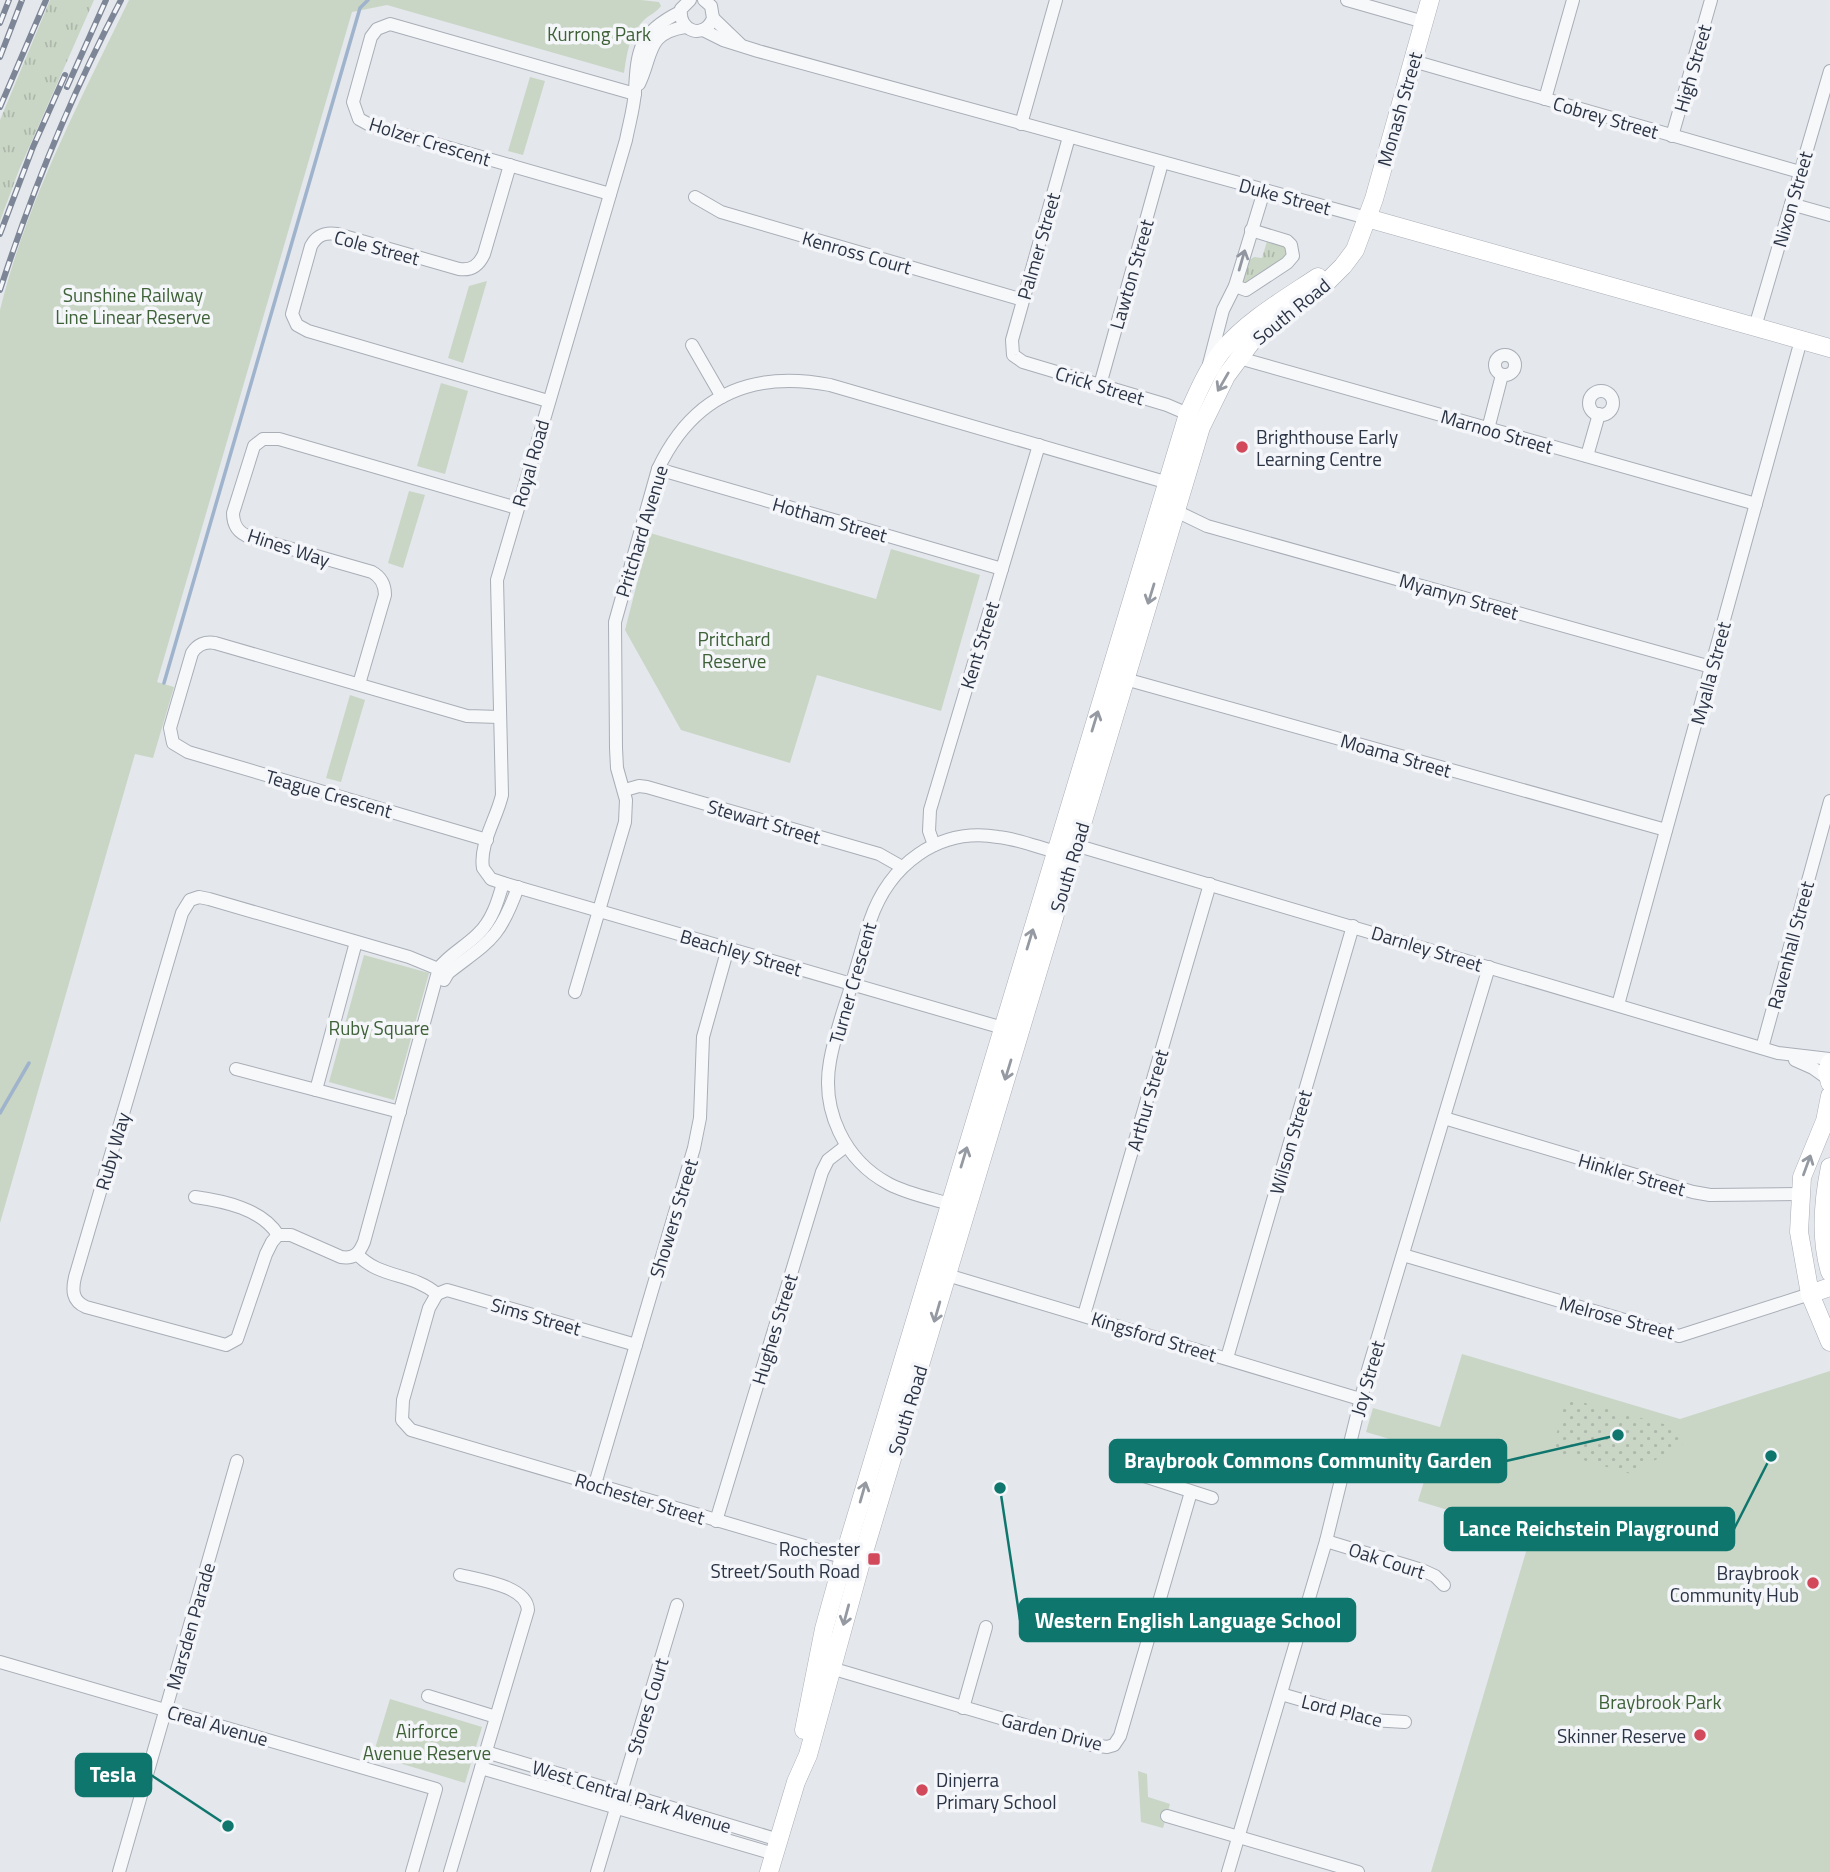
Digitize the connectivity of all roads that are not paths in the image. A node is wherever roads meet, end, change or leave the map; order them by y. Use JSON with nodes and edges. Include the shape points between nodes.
{"nodes":[{"id":1,"x":704,"y":0,"type":"edge"},
{"id":2,"x":1056,"y":0,"type":"edge"},
{"id":3,"x":1347,"y":0,"type":"edge"},
{"id":4,"x":1430,"y":0,"type":"edge"},
{"id":5,"x":1573,"y":0,"type":"edge"},
{"id":6,"x":1711,"y":0,"type":"edge"},
{"id":7,"x":684,"y":5,"type":"edge"},
{"id":8,"x":713,"y":18,"type":"junction"},
{"id":9,"x":1424,"y":22,"type":"junction"},
{"id":10,"x":685,"y":27,"type":"junction"},
{"id":11,"x":703,"y":30,"type":"junction"},
{"id":12,"x":740,"y":44,"type":"junction"},
{"id":13,"x":1413,"y":61,"type":"junction"},
{"id":14,"x":1830,"y":71,"type":"edge"},
{"id":15,"x":635,"y":94,"type":"junction"},
{"id":16,"x":1545,"y":99,"type":"junction"},
{"id":17,"x":1021,"y":124,"type":"junction"},
{"id":18,"x":1672,"y":136,"type":"junction"},
{"id":19,"x":1069,"y":137,"type":"junction"},
{"id":20,"x":1162,"y":163,"type":"junction"},
{"id":21,"x":510,"y":165,"type":"junction"},
{"id":22,"x":1800,"y":172,"type":"junction"},
{"id":23,"x":1264,"y":191,"type":"junction"},
{"id":24,"x":610,"y":194,"type":"junction"},
{"id":25,"x":695,"y":197,"type":"dead end"},
{"id":26,"x":1791,"y":204,"type":"junction"},
{"id":27,"x":1830,"y":215,"type":"edge"},
{"id":28,"x":1367,"y":218,"type":"junction"},
{"id":29,"x":1251,"y":230,"type":"junction"},
{"id":30,"x":1235,"y":286,"type":"junction"},
{"id":31,"x":1023,"y":300,"type":"junction"},
{"id":32,"x":1755,"y":327,"type":"junction"},
{"id":33,"x":1801,"y":340,"type":"junction"},
{"id":34,"x":692,"y":345,"type":"dead end"},
{"id":35,"x":1830,"y":348,"type":"edge"},
{"id":36,"x":1013,"y":355,"type":"joint"},
{"id":37,"x":1239,"y":358,"type":"junction"},
{"id":38,"x":1208,"y":372,"type":"junction"},
{"id":39,"x":1502,"y":375,"type":"dead end"},
{"id":40,"x":1100,"y":385,"type":"junction"},
{"id":41,"x":722,"y":397,"type":"junction"},
{"id":42,"x":548,"y":401,"type":"junction"},
{"id":43,"x":1188,"y":414,"type":"junction"},
{"id":44,"x":1599,"y":414,"type":"dead end"},
{"id":45,"x":1488,"y":429,"type":"junction"},
{"id":46,"x":1039,"y":445,"type":"junction"},
{"id":47,"x":1587,"y":456,"type":"junction"},
{"id":48,"x":659,"y":468,"type":"junction"},
{"id":49,"x":1175,"y":484,"type":"junction"},
{"id":50,"x":1756,"y":504,"type":"junction"},
{"id":51,"x":517,"y":508,"type":"junction"},
{"id":52,"x":1173,"y":520,"type":"junction"},
{"id":53,"x":1002,"y":569,"type":"junction"},
{"id":54,"x":1711,"y":667,"type":"junction"},
{"id":55,"x":1125,"y":679,"type":"junction"},
{"id":56,"x":359,"y":684,"type":"junction"},
{"id":57,"x":499,"y":717,"type":"junction"},
{"id":58,"x":625,"y":790,"type":"junction"},
{"id":59,"x":1830,"y":801,"type":"edge"},
{"id":60,"x":1666,"y":831,"type":"junction"},
{"id":61,"x":487,"y":840,"type":"junction"},
{"id":62,"x":934,"y":845,"type":"junction"},
{"id":63,"x":1075,"y":845,"type":"junction"},
{"id":64,"x":1056,"y":852,"type":"junction"},
{"id":65,"x":902,"y":867,"type":"junction"},
{"id":66,"x":483,"y":868,"type":"joint"},
{"id":67,"x":503,"y":883,"type":"junction"},
{"id":68,"x":1210,"y":884,"type":"junction"},
{"id":69,"x":517,"y":887,"type":"junction"},
{"id":70,"x":599,"y":910,"type":"junction"},
{"id":71,"x":1353,"y":926,"type":"junction"},
{"id":72,"x":482,"y":940,"type":"junction"},
{"id":73,"x":356,"y":942,"type":"junction"},
{"id":74,"x":728,"y":948,"type":"junction"},
{"id":75,"x":1489,"y":967,"type":"junction"},
{"id":76,"x":443,"y":971,"type":"junction"},
{"id":77,"x":851,"y":984,"type":"junction"},
{"id":78,"x":575,"y":992,"type":"dead end"},
{"id":79,"x":1618,"y":1005,"type":"junction"},
{"id":80,"x":1012,"y":1029,"type":"junction"},
{"id":81,"x":1762,"y":1048,"type":"junction"},
{"id":82,"x":1778,"y":1053,"type":"junction"},
{"id":83,"x":236,"y":1069,"type":"dead end"},
{"id":84,"x":1830,"y":1080,"type":"edge"},
{"id":85,"x":316,"y":1090,"type":"junction"},
{"id":86,"x":400,"y":1112,"type":"junction"},
{"id":87,"x":1444,"y":1118,"type":"junction"},
{"id":88,"x":846,"y":1146,"type":"junction"},
{"id":89,"x":1830,"y":1167,"type":"edge"},
{"id":90,"x":1800,"y":1194,"type":"junction"},
{"id":91,"x":1825,"y":1196,"type":"junction"},
{"id":92,"x":195,"y":1197,"type":"dead end"},
{"id":93,"x":950,"y":1204,"type":"junction"},
{"id":94,"x":278,"y":1235,"type":"junction"},
{"id":95,"x":357,"y":1254,"type":"junction"},
{"id":96,"x":1403,"y":1255,"type":"junction"},
{"id":97,"x":1830,"y":1272,"type":"edge"},
{"id":98,"x":939,"y":1273,"type":"junction"},
{"id":99,"x":1830,"y":1287,"type":"edge"},
{"id":100,"x":437,"y":1294,"type":"junction"},
{"id":101,"x":1810,"y":1294,"type":"junction"},
{"id":102,"x":1084,"y":1315,"type":"junction"},
{"id":103,"x":1830,"y":1342,"type":"edge"},
{"id":104,"x":636,"y":1345,"type":"junction"},
{"id":105,"x":1227,"y":1358,"type":"junction"},
{"id":106,"x":1360,"y":1399,"type":"junction"},
{"id":107,"x":237,"y":1461,"type":"dead end"},
{"id":108,"x":1138,"y":1474,"type":"dead end"},
{"id":109,"x":595,"y":1483,"type":"junction"},
{"id":110,"x":1191,"y":1492,"type":"junction"},
{"id":111,"x":1212,"y":1498,"type":"dead end"},
{"id":112,"x":716,"y":1521,"type":"junction"},
{"id":113,"x":1326,"y":1541,"type":"junction"},
{"id":114,"x":852,"y":1560,"type":"junction"},
{"id":115,"x":460,"y":1575,"type":"dead end"},
{"id":116,"x":1444,"y":1586,"type":"dead end"},
{"id":117,"x":677,"y":1605,"type":"dead end"},
{"id":118,"x":1090,"y":1615,"type":"dead end"},
{"id":119,"x":986,"y":1627,"type":"dead end"},
{"id":120,"x":1150,"y":1633,"type":"junction"},
{"id":121,"x":0,"y":1662,"type":"edge"},
{"id":122,"x":824,"y":1666,"type":"junction"},
{"id":123,"x":1280,"y":1694,"type":"junction"},
{"id":124,"x":428,"y":1696,"type":"dead end"},
{"id":125,"x":963,"y":1708,"type":"junction"},
{"id":126,"x":166,"y":1710,"type":"junction"},
{"id":127,"x":496,"y":1717,"type":"junction"},
{"id":128,"x":1405,"y":1722,"type":"dead end"},
{"id":129,"x":486,"y":1752,"type":"junction"},
{"id":130,"x":481,"y":1768,"type":"junction"},
{"id":131,"x":621,"y":1793,"type":"junction"},
{"id":132,"x":617,"y":1807,"type":"junction"},
{"id":133,"x":1167,"y":1815,"type":"dead end"},
{"id":134,"x":1238,"y":1836,"type":"junction"},
{"id":135,"x":774,"y":1855,"type":"edge"},
{"id":136,"x":119,"y":1872,"type":"edge"},
{"id":137,"x":412,"y":1872,"type":"edge"},
{"id":138,"x":450,"y":1872,"type":"edge"},
{"id":139,"x":597,"y":1872,"type":"edge"},
{"id":140,"x":1227,"y":1872,"type":"edge"},
{"id":141,"x":1358,"y":1872,"type":"edge"}],
"edges":[{"from":1,"to":8,"type":"street","name":"Duke Street","via":[[711,6]]},
{"from":2,"to":17,"type":"street"},
{"from":3,"to":9,"type":"street"},
{"from":4,"to":9,"type":"street","name":"Monash Street"},
{"from":5,"to":16,"type":"street"},
{"from":6,"to":18,"type":"street","name":"High Street"},
{"from":7,"to":10,"type":"street","via":[[681,20]]},
{"from":7,"to":15,"type":"street","name":"Royal Road","via":[[645,37]]},
{"from":8,"to":11,"type":"street"},
{"from":8,"to":12,"type":"street","name":"Duke Street"},
{"from":9,"to":13,"type":"street","name":"Monash Street"},
{"from":10,"to":11,"type":"street","name":"Duke Street"},
{"from":10,"to":15,"type":"street","name":"Royal Road","via":[[663,33],[655,42]]},
{"from":11,"to":12,"type":"street","name":"Duke Street"},
{"from":12,"to":17,"type":"street","name":"Duke Street"},
{"from":13,"to":16,"type":"street","name":"Cobrey Street"},
{"from":13,"to":28,"type":"street","name":"Monash Street"},
{"from":14,"to":22,"type":"street","name":"Nixon Street"},
{"from":15,"to":21,"type":"street","name":"Holzer Crescent","via":[[398,24],[377,29],[353,102],[359,119]]},
{"from":15,"to":24,"type":"street","name":"Royal Road"},
{"from":16,"to":18,"type":"street","name":"Cobrey Street"},
{"from":17,"to":19,"type":"street","name":"Duke Street"},
{"from":18,"to":22,"type":"street","name":"Cobrey Street"},
{"from":19,"to":20,"type":"street","name":"Duke Street"},
{"from":19,"to":31,"type":"street","name":"Palmer Street"},
{"from":20,"to":23,"type":"street","name":"Duke Street"},
{"from":20,"to":40,"type":"street","name":"Lawton Street"},
{"from":21,"to":24,"type":"street","name":"Holzer Crescent"},
{"from":21,"to":42,"type":"street","name":"Cole Street","via":[[477,265],[459,270],[324,233],[311,246],[292,314],[297,325],[308,331]]},
{"from":22,"to":26,"type":"street","name":"Nixon Street"},
{"from":23,"to":28,"type":"street","name":"Duke Street"},
{"from":23,"to":29,"type":"street","name":"South Road"},
{"from":24,"to":42,"type":"street","name":"Royal Road"},
{"from":25,"to":31,"type":"street","name":"Kenross Court","via":[[721,212]]},
{"from":26,"to":27,"type":"street"},
{"from":26,"to":32,"type":"street","name":"Nixon Street"},
{"from":28,"to":32,"type":"street","name":"Duke Street"},
{"from":28,"to":37,"type":"street","name":"South Road","via":[[1355,250],[1343,266],[1252,341]]},
{"from":28,"to":38,"type":"street","name":"South Road","via":[[1321,275],[1238,334]]},
{"from":30,"to":29,"type":"street","name":"South Road","one_way":true},
{"from":29,"to":30,"type":"street","via":[[1287,241],[1293,257],[1246,290]]},
{"from":30,"to":38,"type":"street","name":"South Road","via":[[1223,310]]},
{"from":31,"to":36,"type":"street","name":"Palmer Street","via":[[1012,340]]},
{"from":32,"to":33,"type":"street","name":"Duke Street"},
{"from":33,"to":35,"type":"street","name":"Duke Street"},
{"from":33,"to":50,"type":"street","name":"Myalla Street"},
{"from":34,"to":41,"type":"street"},
{"from":36,"to":40,"type":"street","name":"Crick Street"},
{"from":37,"to":45,"type":"street","name":"Marnoo Street"},
{"from":37,"to":49,"type":"street","name":"South Road","one_way":true,"via":[[1210,407]]},
{"from":38,"to":43,"type":"street","name":"South Road"},
{"from":39,"to":45,"type":"street"},
{"from":40,"to":43,"type":"street","name":"Crick Street"},
{"from":41,"to":46,"type":"street","name":"Pritchard Avenue","via":[[754,383],[804,380]]},
{"from":41,"to":48,"type":"street","name":"Pritchard Avenue","via":[[681,430]]},
{"from":42,"to":51,"type":"street","name":"Royal Road"},
{"from":43,"to":49,"type":"street","name":"South Road"},
{"from":44,"to":47,"type":"street"},
{"from":45,"to":47,"type":"street","name":"Marnoo Street"},
{"from":46,"to":49,"type":"street","name":"Pritchard Avenue"},
{"from":46,"to":53,"type":"street","name":"Kent Street"},
{"from":47,"to":50,"type":"street","name":"Marnoo Street"},
{"from":48,"to":53,"type":"street","name":"Hotham Street"},
{"from":48,"to":58,"type":"street","name":"Pritchard Avenue","via":[[615,622],[617,768]]},
{"from":49,"to":52,"type":"street","name":"South Road"},
{"from":64,"to":49,"type":"street","name":"South Road","one_way":true},
{"from":50,"to":54,"type":"street","name":"Myalla Street"},
{"from":51,"to":56,"type":"street","name":"Hines Way","via":[[279,439],[263,439],[254,446],[233,513],[238,530],[372,572],[382,581],[384,595]]},
{"from":51,"to":57,"type":"street","name":"Royal Road","via":[[497,580]]},
{"from":52,"to":54,"type":"street","name":"Myamyn Street"},
{"from":52,"to":55,"type":"street","name":"South Road","one_way":true},
{"from":53,"to":62,"type":"street","name":"Kent Street","via":[[930,810]]},
{"from":54,"to":60,"type":"street","name":"Myalla Street"},
{"from":55,"to":60,"type":"street","name":"Moama Street"},
{"from":55,"to":63,"type":"street","name":"South Road"},
{"from":56,"to":57,"type":"street","via":[[467,716]]},
{"from":56,"to":61,"type":"street","name":"Teague Crescent","via":[[206,642],[191,658],[170,728],[173,743],[188,752]]},
{"from":57,"to":61,"type":"street","name":"Royal Road","via":[[502,794]]},
{"from":58,"to":65,"type":"street","name":"Stewart Street","via":[[647,786],[879,854]]},
{"from":58,"to":70,"type":"street","name":"Pritchard Avenue","via":[[625,822]]},
{"from":59,"to":81,"type":"street","name":"Ravenhall Street"},
{"from":60,"to":79,"type":"street","name":"Myalla Street"},
{"from":61,"to":66,"type":"street","name":"Royal Road"},
{"from":62,"to":64,"type":"street","name":"Turner Crescent","via":[[984,836]]},
{"from":62,"to":65,"type":"street","name":"Turner Crescent"},
{"from":63,"to":64,"type":"street"},
{"from":63,"to":68,"type":"street","name":"Darnley Street"},
{"from":63,"to":80,"type":"street","name":"South Road"},
{"from":80,"to":64,"type":"street","name":"South Road","one_way":true},
{"from":65,"to":77,"type":"street","name":"Turner Crescent","via":[[876,904]]},
{"from":66,"to":67,"type":"street","name":"Beachley Street"},
{"from":67,"to":69,"type":"street","name":"Beachley Street"},
{"from":67,"to":72,"type":"street"},
{"from":68,"to":71,"type":"street","name":"Darnley Street"},
{"from":68,"to":102,"type":"street","name":"Arthur Street"},
{"from":69,"to":70,"type":"street","name":"Beachley Street"},
{"from":69,"to":72,"type":"street","via":[[502,927]]},
{"from":70,"to":74,"type":"street","name":"Beachley Street"},
{"from":70,"to":78,"type":"street","name":"Pritchard Avenue"},
{"from":71,"to":75,"type":"street","name":"Darnley Street"},
{"from":71,"to":105,"type":"street","name":"Wilson Street"},
{"from":72,"to":76,"type":"street","via":[[447,958]]},
{"from":73,"to":76,"type":"street","name":"Ruby Way"},
{"from":73,"to":85,"type":"street"},
{"from":73,"to":94,"type":"street","name":"Ruby Way","via":[[209,899],[199,897],[185,905],[73,1293],[86,1307],[226,1345],[237,1339],[266,1254]]},
{"from":74,"to":77,"type":"street","name":"Beachley Street"},
{"from":74,"to":104,"type":"street","name":"Showers Street","via":[[703,1037],[694,1149]]},
{"from":75,"to":79,"type":"street","name":"Darnley Street"},
{"from":75,"to":87,"type":"street","name":"Joy Street"},
{"from":76,"to":86,"type":"street","via":[[432,988]]},
{"from":77,"to":80,"type":"street","name":"Beachley Street"},
{"from":77,"to":88,"type":"street","name":"Turner Crescent","via":[[828,1072],[831,1107]]},
{"from":79,"to":81,"type":"street","name":"Darnley Street"},
{"from":93,"to":80,"type":"street","name":"South Road","one_way":true},
{"from":80,"to":98,"type":"street","name":"South Road","one_way":true},
{"from":81,"to":82,"type":"street","name":"Darnley Street"},
{"from":82,"to":84,"type":"street","name":"Darnley Street"},
{"from":82,"to":84,"type":"street","name":"Darnley Street"},
{"from":83,"to":85,"type":"street"},
{"from":90,"to":84,"type":"street","one_way":true,"via":[[1805,1167],[1825,1121]]},
{"from":85,"to":86,"type":"street"},
{"from":86,"to":95,"type":"street"},
{"from":87,"to":90,"type":"street","name":"Hinkler Street","via":[[1693,1192]]},
{"from":87,"to":96,"type":"street","name":"Joy Street"},
{"from":88,"to":93,"type":"street","name":"Turner Crescent","via":[[888,1184]]},
{"from":88,"to":112,"type":"street","name":"Hughes Street","via":[[828,1160],[822,1172]]},
{"from":89,"to":91,"type":"street"},
{"from":90,"to":91,"type":"street","name":"Hinkler Street"},
{"from":90,"to":101,"type":"street","via":[[1799,1232]]},
{"from":91,"to":97,"type":"street"},
{"from":92,"to":94,"type":"street","via":[[257,1214]]},
{"from":93,"to":98,"type":"street","name":"South Road"},
{"from":94,"to":95,"type":"street","via":[[290,1235],[341,1257]]},
{"from":95,"to":100,"type":"street","via":[[371,1267],[417,1281]]},
{"from":96,"to":101,"type":"street","name":"Melrose Street","via":[[1679,1336]]},
{"from":96,"to":106,"type":"street","name":"Joy Street"},
{"from":98,"to":102,"type":"street","name":"Kingsford Street"},
{"from":98,"to":114,"type":"street","name":"South Road"},
{"from":99,"to":101,"type":"street","name":"Melrose Street"},
{"from":100,"to":104,"type":"street","name":"Sims Street","via":[[447,1290]]},
{"from":100,"to":109,"type":"street","name":"Rochester Street","via":[[400,1412],[406,1426]]},
{"from":101,"to":103,"type":"street"},
{"from":102,"to":105,"type":"street","name":"Kingsford Street"},
{"from":104,"to":109,"type":"street","name":"Showers Street"},
{"from":105,"to":106,"type":"street","name":"Kingsford Street"},
{"from":106,"to":113,"type":"street","name":"Joy Street"},
{"from":107,"to":126,"type":"street","name":"Marsden Parade"},
{"from":108,"to":110,"type":"street"},
{"from":109,"to":112,"type":"street","name":"Rochester Street"},
{"from":110,"to":111,"type":"street"},
{"from":110,"to":120,"type":"street","name":"Garden Drive"},
{"from":112,"to":114,"type":"street","name":"Rochester Street"},
{"from":113,"to":116,"type":"street","name":"Oak Court","via":[[1422,1570]]},
{"from":113,"to":123,"type":"street","name":"Joy Street"},
{"from":114,"to":122,"type":"street","name":"South Road"},
{"from":115,"to":127,"type":"street","via":[[512,1589],[528,1604]]},
{"from":117,"to":131,"type":"street","name":"Stores Court"},
{"from":118,"to":120,"type":"street"},
{"from":119,"to":125,"type":"street"},
{"from":120,"to":125,"type":"street","name":"Garden Drive","via":[[1114,1745],[1093,1745]]},
{"from":121,"to":126,"type":"street","name":"Creal Avenue"},
{"from":122,"to":125,"type":"street","name":"Garden Drive"},
{"from":122,"to":135,"type":"street","name":"South Road"},
{"from":123,"to":128,"type":"street","name":"Lord Place","via":[[1371,1720]]},
{"from":123,"to":134,"type":"street","name":"Joy Street"},
{"from":124,"to":127,"type":"street"},
{"from":126,"to":136,"type":"street","name":"Marsden Parade"},
{"from":126,"to":137,"type":"street","name":"Creal Avenue","via":[[436,1789]]},
{"from":127,"to":129,"type":"street"},
{"from":129,"to":130,"type":"street"},
{"from":129,"to":131,"type":"street","name":"West Central Park Avenue"},
{"from":130,"to":132,"type":"street","name":"West Central Park Avenue"},
{"from":130,"to":138,"type":"street"},
{"from":131,"to":132,"type":"street","name":"Stores Court"},
{"from":131,"to":135,"type":"street","name":"West Central Park Avenue"},
{"from":132,"to":135,"type":"street","name":"West Central Park Avenue"},
{"from":132,"to":139,"type":"street","name":"Stores Court"},
{"from":133,"to":134,"type":"street"},
{"from":134,"to":140,"type":"street","name":"Joy Street"},
{"from":134,"to":141,"type":"street"}]}
